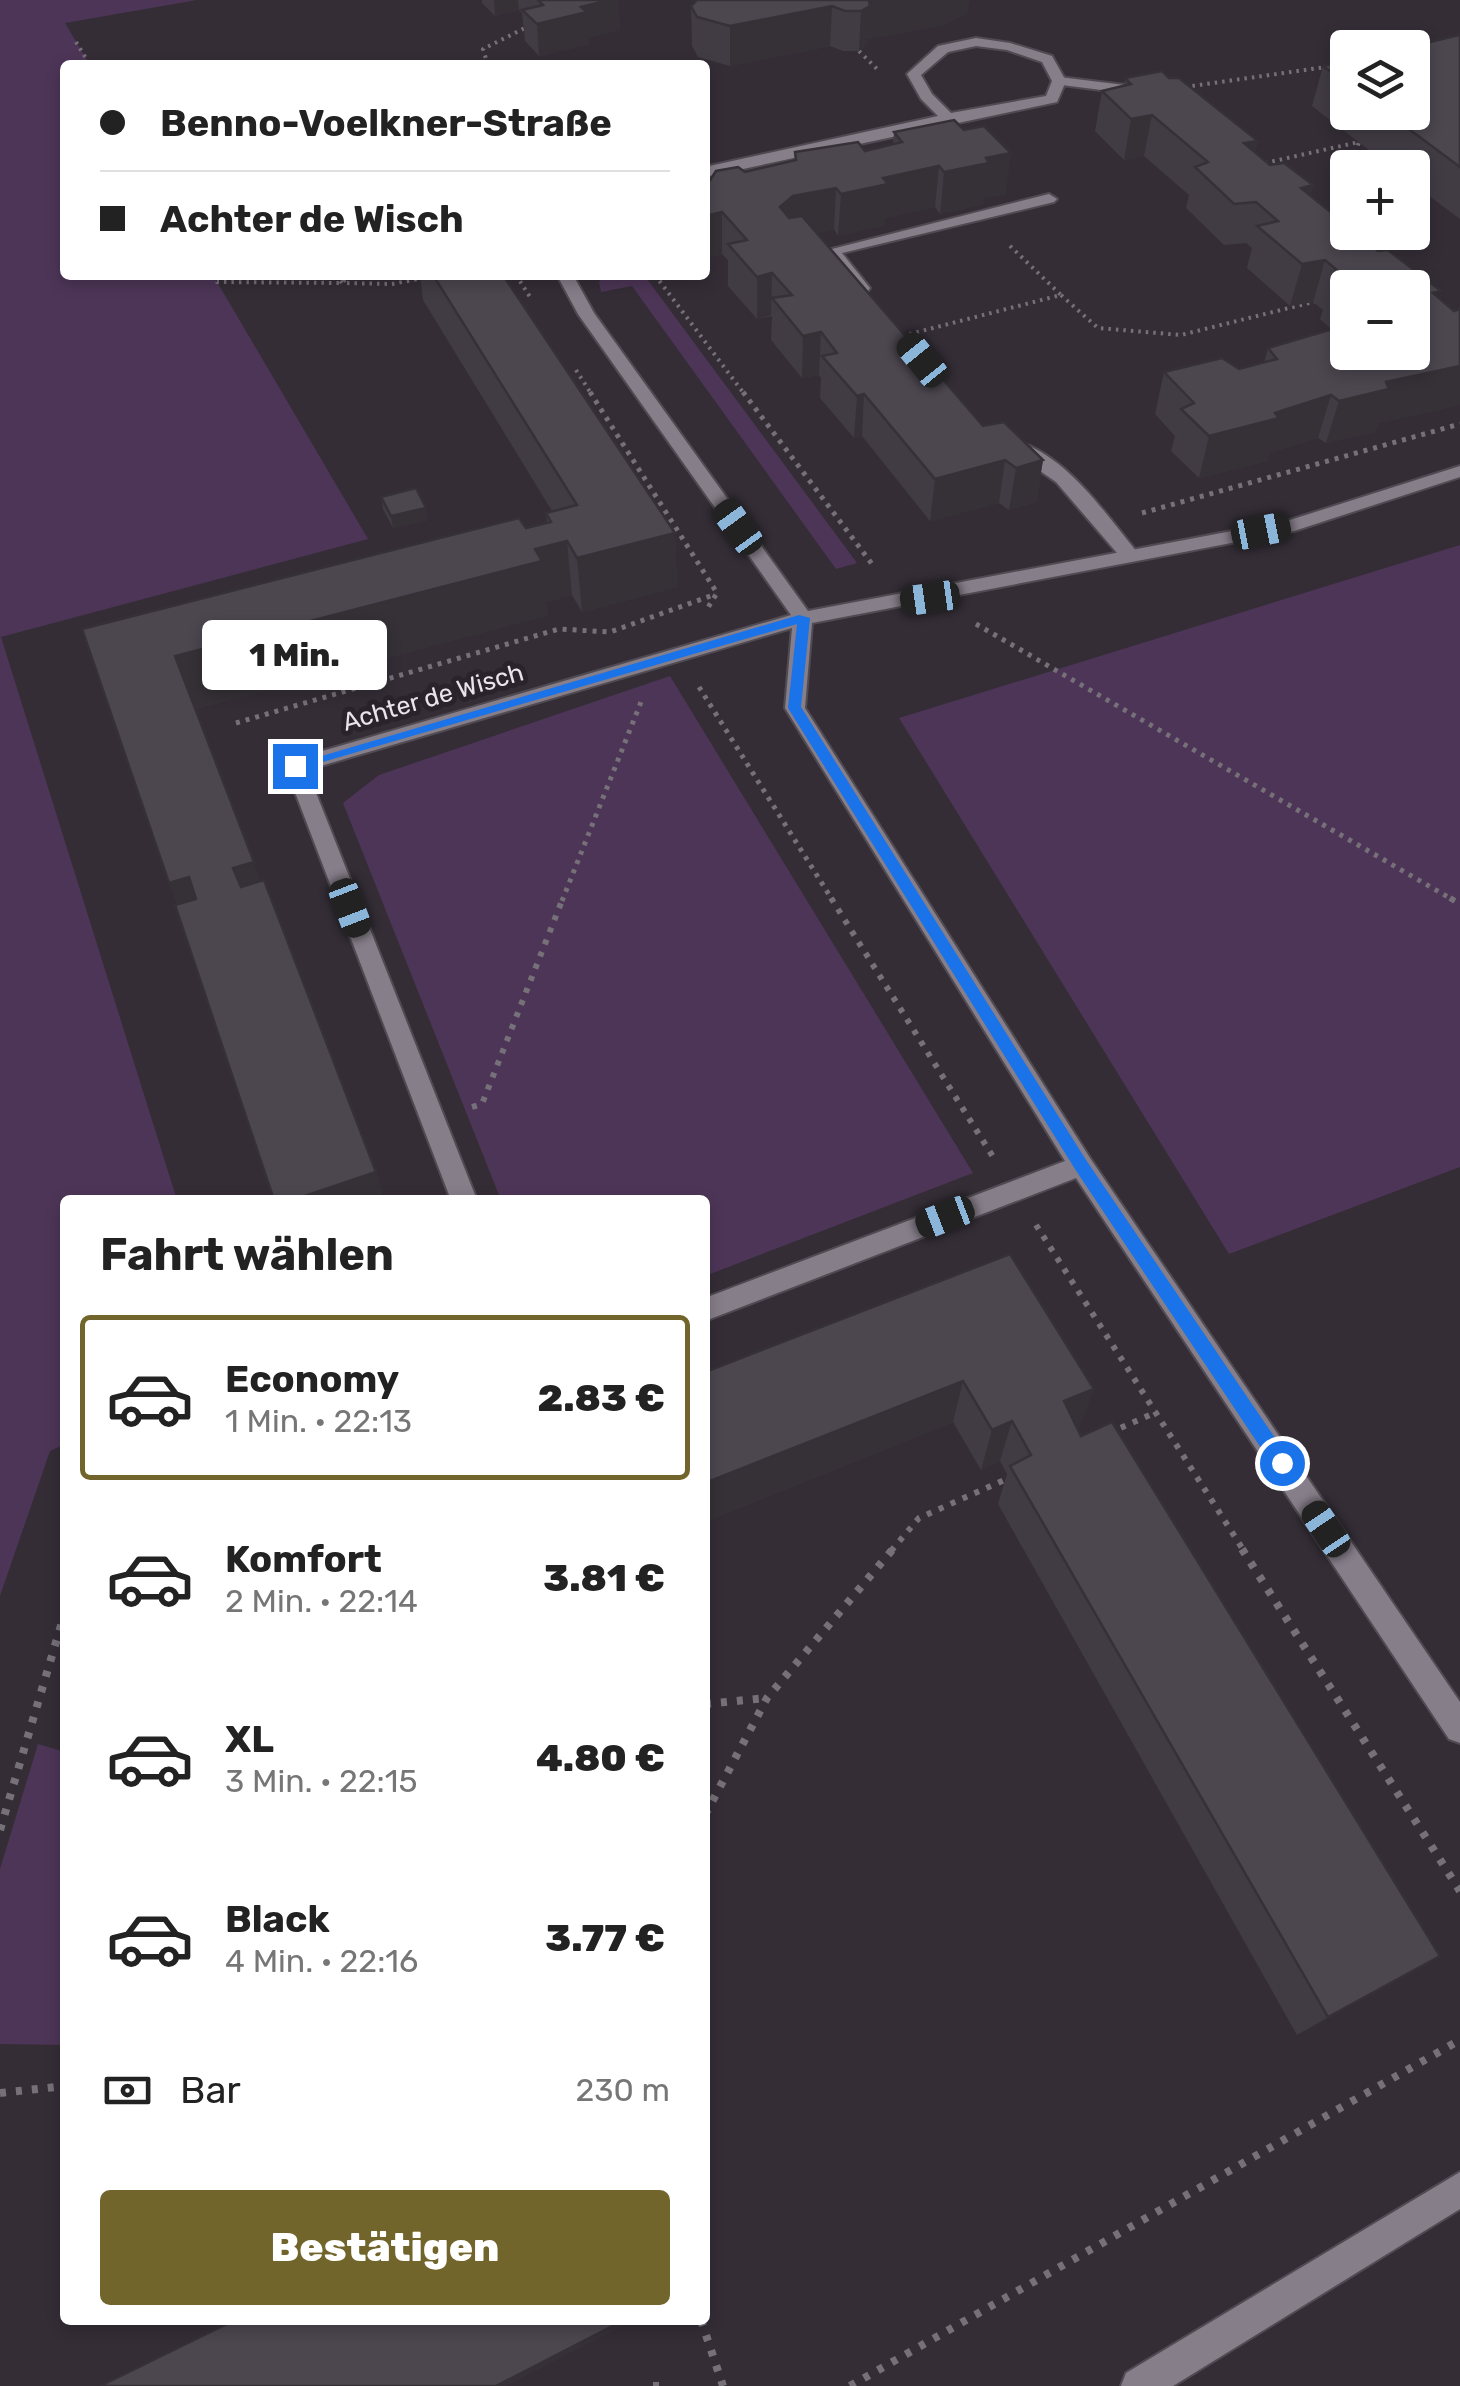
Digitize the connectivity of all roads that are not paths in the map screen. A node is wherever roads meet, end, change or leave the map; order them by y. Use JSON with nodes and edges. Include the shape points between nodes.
{"nodes":[{"id":1,"x":1059,"y":81,"type":"junction"},
{"id":2,"x":1159,"y":94,"type":"edge"},
{"id":3,"x":948,"y":118,"type":"junction"},
{"id":4,"x":710,"y":171,"type":"edge"},
{"id":5,"x":1049,"y":199,"type":"dead end"},
{"id":6,"x":568,"y":280,"type":"edge"},
{"id":7,"x":902,"y":336,"type":"edge"},
{"id":8,"x":998,"y":438,"type":"edge"},
{"id":9,"x":1460,"y":471,"type":"edge"},
{"id":10,"x":1130,"y":556,"type":"junction"},
{"id":11,"x":804,"y":618,"type":"junction"},
{"id":12,"x":1081,"y":1165,"type":"junction"},
{"id":13,"x":462,"y":1195,"type":"edge"},
{"id":14,"x":710,"y":1308,"type":"edge"},
{"id":15,"x":1460,"y":1728,"type":"edge"},
{"id":16,"x":1460,"y":2189,"type":"edge"},
{"id":17,"x":1138,"y":2386,"type":"edge"}],
"edges":[{"from":1,"to":2,"type":"street"},
{"from":1,"to":3,"type":"street","via":[[1052,100]]},
{"from":1,"to":3,"type":"street","via":[[1047,59],[1010,45],[964,41],[931,52],[914,74]]},
{"from":3,"to":4,"type":"street"},
{"from":5,"to":7,"type":"street","via":[[832,251]]},
{"from":6,"to":11,"type":"street"},
{"from":8,"to":10,"type":"street","via":[[1033,452]]},
{"from":9,"to":10,"type":"street","name":"Achter de Wisch","via":[[1294,525]]},
{"from":10,"to":11,"type":"street","name":"Achter de Wisch"},
{"from":11,"to":12,"type":"street","via":[[794,708]]},
{"from":11,"to":13,"type":"street","name":"Achter de Wisch","via":[[683,662],[295,766]]},
{"from":12,"to":14,"type":"street"},
{"from":12,"to":15,"type":"street"},
{"from":16,"to":17,"type":"street"}]}
